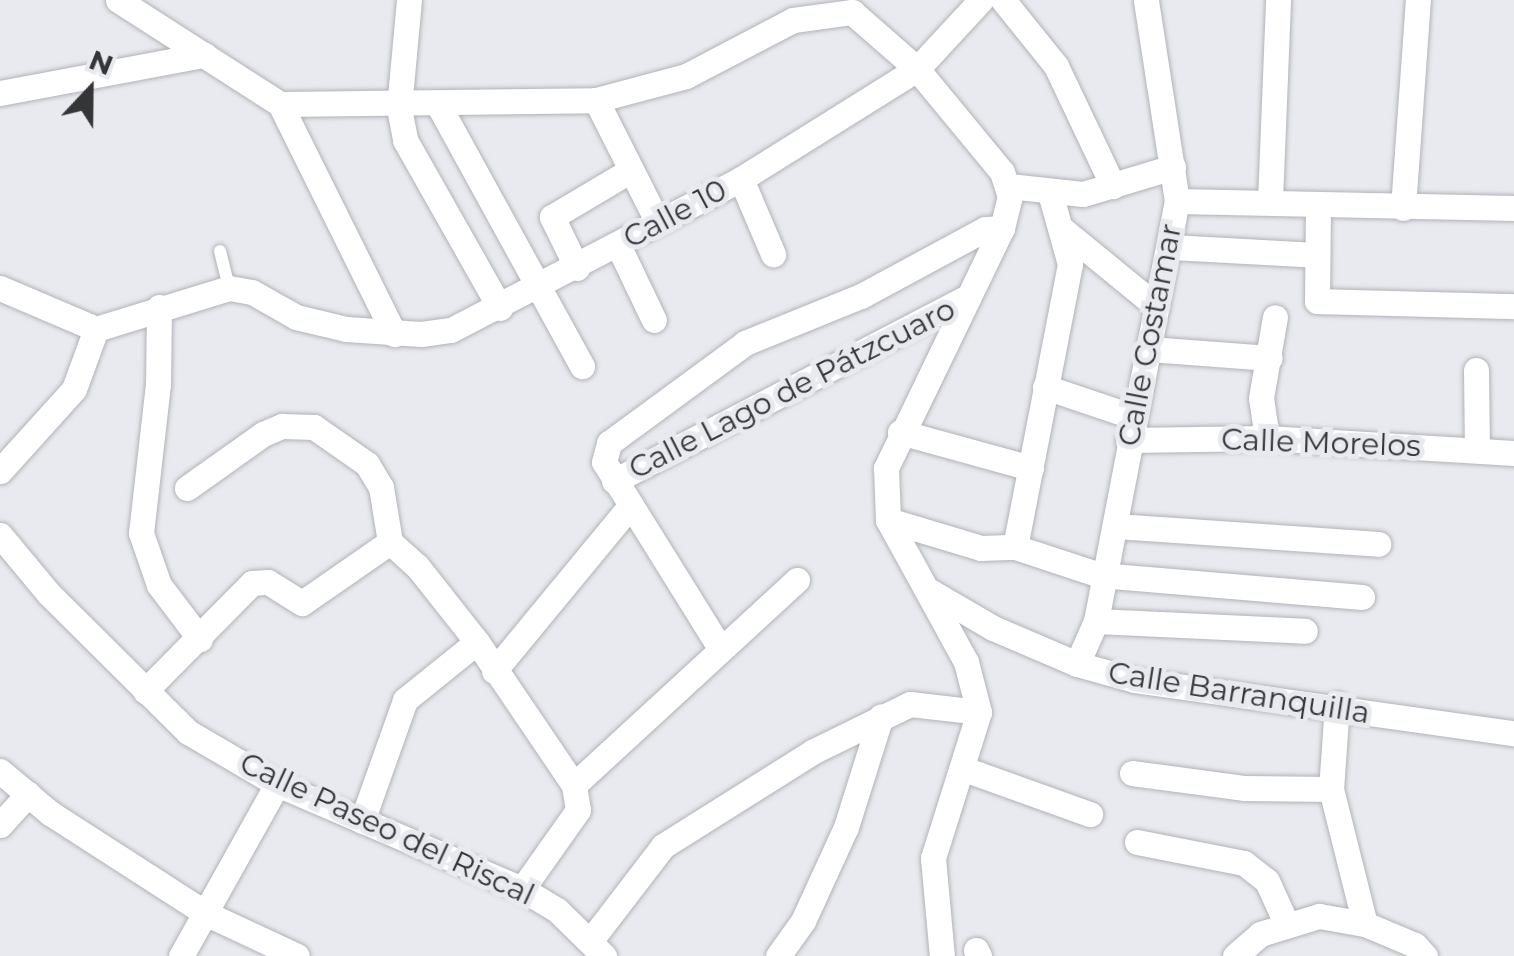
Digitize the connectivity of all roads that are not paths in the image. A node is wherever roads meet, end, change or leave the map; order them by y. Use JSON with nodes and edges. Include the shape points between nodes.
{"nodes":[{"id":1,"x":118,"y":0,"type":"edge"},
{"id":2,"x":409,"y":0,"type":"edge"},
{"id":3,"x":981,"y":0,"type":"edge"},
{"id":4,"x":1146,"y":0,"type":"edge"},
{"id":5,"x":1278,"y":0,"type":"edge"},
{"id":6,"x":1418,"y":0,"type":"edge"},
{"id":7,"x":1015,"y":4,"type":"edge"},
{"id":8,"x":857,"y":6,"type":"edge"},
{"id":9,"x":789,"y":10,"type":"edge"},
{"id":10,"x":204,"y":54,"type":"junction"},
{"id":11,"x":917,"y":69,"type":"junction"},
{"id":12,"x":0,"y":93,"type":"edge"},
{"id":13,"x":596,"y":100,"type":"junction"},
{"id":14,"x":280,"y":104,"type":"junction"},
{"id":15,"x":439,"y":106,"type":"junction"},
{"id":16,"x":399,"y":108,"type":"junction"},
{"id":17,"x":1173,"y":167,"type":"junction"},
{"id":18,"x":630,"y":170,"type":"junction"},
{"id":19,"x":741,"y":179,"type":"junction"},
{"id":20,"x":1009,"y":186,"type":"junction"},
{"id":21,"x":1112,"y":186,"type":"junction"},
{"id":22,"x":1050,"y":194,"type":"junction"},
{"id":23,"x":1270,"y":201,"type":"junction"},
{"id":24,"x":1177,"y":202,"type":"junction"},
{"id":25,"x":1318,"y":206,"type":"junction"},
{"id":26,"x":1403,"y":208,"type":"junction"},
{"id":27,"x":1514,"y":208,"type":"edge"},
{"id":28,"x":657,"y":222,"type":"junction"},
{"id":29,"x":1002,"y":228,"type":"junction"},
{"id":30,"x":1062,"y":228,"type":"junction"},
{"id":31,"x":618,"y":244,"type":"junction"},
{"id":32,"x":1170,"y":247,"type":"junction"},
{"id":33,"x":220,"y":251,"type":"dead end"},
{"id":34,"x":773,"y":254,"type":"dead end"},
{"id":35,"x":1317,"y":256,"type":"junction"},
{"id":36,"x":577,"y":268,"type":"junction"},
{"id":37,"x":540,"y":284,"type":"junction"},
{"id":38,"x":0,"y":288,"type":"edge"},
{"id":39,"x":229,"y":288,"type":"junction"},
{"id":40,"x":969,"y":296,"type":"junction"},
{"id":41,"x":1156,"y":306,"type":"junction"},
{"id":42,"x":1514,"y":306,"type":"edge"},
{"id":43,"x":159,"y":307,"type":"junction"},
{"id":44,"x":500,"y":308,"type":"junction"},
{"id":45,"x":1275,"y":316,"type":"dead end"},
{"id":46,"x":654,"y":320,"type":"dead end"},
{"id":47,"x":96,"y":329,"type":"junction"},
{"id":48,"x":394,"y":334,"type":"junction"},
{"id":49,"x":1148,"y":349,"type":"junction"},
{"id":50,"x":1270,"y":358,"type":"junction"},
{"id":51,"x":582,"y":366,"type":"dead end"},
{"id":52,"x":1476,"y":370,"type":"dead end"},
{"id":53,"x":1045,"y":387,"type":"junction"},
{"id":54,"x":1131,"y":428,"type":"junction"},
{"id":55,"x":900,"y":432,"type":"junction"},
{"id":56,"x":1267,"y":438,"type":"junction"},
{"id":57,"x":1476,"y":450,"type":"junction"},
{"id":58,"x":1514,"y":454,"type":"edge"},
{"id":59,"x":1031,"y":468,"type":"junction"},
{"id":60,"x":0,"y":471,"type":"edge"},
{"id":61,"x":614,"y":481,"type":"junction"},
{"id":62,"x":188,"y":488,"type":"dead end"},
{"id":63,"x":631,"y":505,"type":"junction"},
{"id":64,"x":888,"y":520,"type":"junction"},
{"id":65,"x":1116,"y":526,"type":"junction"},
{"id":66,"x":0,"y":535,"type":"edge"},
{"id":67,"x":390,"y":542,"type":"junction"},
{"id":68,"x":1378,"y":544,"type":"dead end"},
{"id":69,"x":1015,"y":548,"type":"junction"},
{"id":70,"x":1100,"y":576,"type":"junction"},
{"id":71,"x":797,"y":580,"type":"dead end"},
{"id":72,"x":923,"y":587,"type":"junction"},
{"id":73,"x":1362,"y":597,"type":"dead end"},
{"id":74,"x":1096,"y":621,"type":"junction"},
{"id":75,"x":1305,"y":630,"type":"dead end"},
{"id":76,"x":200,"y":638,"type":"junction"},
{"id":77,"x":477,"y":642,"type":"junction"},
{"id":78,"x":720,"y":648,"type":"junction"},
{"id":79,"x":1077,"y":664,"type":"junction"},
{"id":80,"x":494,"y":671,"type":"junction"},
{"id":81,"x":145,"y":692,"type":"junction"},
{"id":82,"x":1337,"y":704,"type":"junction"},
{"id":83,"x":979,"y":712,"type":"junction"},
{"id":84,"x":881,"y":716,"type":"junction"},
{"id":85,"x":1514,"y":733,"type":"edge"},
{"id":86,"x":964,"y":768,"type":"junction"},
{"id":87,"x":0,"y":771,"type":"edge"},
{"id":88,"x":1132,"y":773,"type":"dead end"},
{"id":89,"x":276,"y":784,"type":"junction"},
{"id":90,"x":574,"y":785,"type":"junction"},
{"id":91,"x":1330,"y":789,"type":"junction"},
{"id":92,"x":28,"y":794,"type":"junction"},
{"id":93,"x":1090,"y":814,"type":"dead end"},
{"id":94,"x":362,"y":821,"type":"junction"},
{"id":95,"x":0,"y":824,"type":"edge"},
{"id":96,"x":1136,"y":842,"type":"dead end"},
{"id":97,"x":522,"y":888,"type":"junction"},
{"id":98,"x":206,"y":914,"type":"junction"},
{"id":99,"x":1366,"y":924,"type":"junction"},
{"id":100,"x":1287,"y":925,"type":"junction"},
{"id":101,"x":597,"y":948,"type":"edge"},
{"id":102,"x":181,"y":956,"type":"edge"},
{"id":103,"x":296,"y":956,"type":"edge"},
{"id":104,"x":778,"y":956,"type":"edge"},
{"id":105,"x":942,"y":956,"type":"edge"},
{"id":106,"x":1236,"y":956,"type":"edge"},
{"id":107,"x":1425,"y":956,"type":"edge"}],
"edges":[{"from":1,"to":10,"type":"street"},
{"from":2,"to":16,"type":"street"},
{"from":3,"to":11,"type":"street","name":"Calle 10"},
{"from":4,"to":17,"type":"street","name":"Calle Costamar"},
{"from":5,"to":23,"type":"street"},
{"from":6,"to":26,"type":"street"},
{"from":7,"to":21,"type":"street","via":[[1064,80]]},
{"from":8,"to":9,"type":"street"},
{"from":8,"to":11,"type":"street"},
{"from":9,"to":13,"type":"street","via":[[686,76]]},
{"from":10,"to":12,"type":"street"},
{"from":10,"to":14,"type":"street"},
{"from":11,"to":19,"type":"street","name":"Calle 10"},
{"from":11,"to":20,"type":"street"},
{"from":13,"to":15,"type":"street"},
{"from":13,"to":18,"type":"street"},
{"from":14,"to":16,"type":"street"},
{"from":14,"to":48,"type":"street"},
{"from":15,"to":16,"type":"street"},
{"from":15,"to":37,"type":"street"},
{"from":16,"to":44,"type":"street","via":[[405,140]]},
{"from":17,"to":21,"type":"street"},
{"from":17,"to":24,"type":"street","name":"Calle Costamar"},
{"from":18,"to":28,"type":"street"},
{"from":18,"to":36,"type":"street","via":[[552,217]]},
{"from":19,"to":28,"type":"street","name":"Calle 10"},
{"from":19,"to":34,"type":"street"},
{"from":20,"to":22,"type":"street"},
{"from":20,"to":29,"type":"street"},
{"from":21,"to":22,"type":"street"},
{"from":22,"to":30,"type":"street"},
{"from":23,"to":24,"type":"street"},
{"from":23,"to":25,"type":"street"},
{"from":24,"to":32,"type":"street","name":"Calle Costamar"},
{"from":25,"to":26,"type":"street"},
{"from":25,"to":35,"type":"street"},
{"from":26,"to":27,"type":"street"},
{"from":28,"to":31,"type":"street","name":"Calle 10"},
{"from":29,"to":40,"type":"street"},
{"from":29,"to":61,"type":"street","via":[[985,228],[861,296],[746,343],[666,398],[604,453]]},
{"from":30,"to":41,"type":"street"},
{"from":30,"to":53,"type":"street","via":[[1070,264]]},
{"from":31,"to":36,"type":"street","name":"Calle 10"},
{"from":31,"to":46,"type":"street"},
{"from":32,"to":35,"type":"street"},
{"from":32,"to":41,"type":"street","name":"Calle Costamar"},
{"from":33,"to":39,"type":"lane"},
{"from":35,"to":42,"type":"street","via":[[1313,293],[1324,304]]},
{"from":36,"to":37,"type":"street","name":"Calle 10"},
{"from":37,"to":44,"type":"street","name":"Calle 10"},
{"from":37,"to":51,"type":"street"},
{"from":38,"to":47,"type":"street"},
{"from":39,"to":43,"type":"street"},
{"from":39,"to":48,"type":"street","name":"Calle 10","via":[[252,292],[296,317]]},
{"from":40,"to":55,"type":"street"},
{"from":40,"to":61,"type":"street","name":"Calle Lago de Pátzcuaro"},
{"from":41,"to":49,"type":"street","name":"Calle Costamar"},
{"from":43,"to":47,"type":"street"},
{"from":43,"to":76,"type":"street","via":[[158,384],[141,532],[159,585]]},
{"from":44,"to":48,"type":"street","name":"Calle 10","via":[[421,334]]},
{"from":45,"to":50,"type":"street"},
{"from":47,"to":60,"type":"street","via":[[74,389]]},
{"from":49,"to":50,"type":"street"},
{"from":49,"to":54,"type":"street","name":"Calle Costamar"},
{"from":50,"to":56,"type":"street","via":[[1260,412]]},
{"from":52,"to":57,"type":"street"},
{"from":53,"to":54,"type":"street","name":"Calle Morelos"},
{"from":53,"to":59,"type":"street"},
{"from":54,"to":56,"type":"street","name":"Calle Morelos"},
{"from":54,"to":65,"type":"street","name":"Calle Costamar"},
{"from":55,"to":59,"type":"street"},
{"from":55,"to":64,"type":"street","via":[[886,468]]},
{"from":56,"to":57,"type":"street","name":"Calle Morelos"},
{"from":57,"to":58,"type":"street","name":"Calle Morelos"},
{"from":59,"to":69,"type":"street"},
{"from":61,"to":63,"type":"street"},
{"from":62,"to":67,"type":"street","via":[[282,426],[314,427],[367,464],[381,488]]},
{"from":63,"to":78,"type":"street"},
{"from":63,"to":80,"type":"street","name":"Calle Lago de Pátzcuaro"},
{"from":64,"to":69,"type":"street","via":[[970,545]]},
{"from":64,"to":72,"type":"street"},
{"from":65,"to":68,"type":"street"},
{"from":65,"to":70,"type":"street","name":"Calle Costamar"},
{"from":66,"to":81,"type":"street","name":"Calle Paseo del Riscal"},
{"from":67,"to":76,"type":"street","via":[[302,603],[268,582],[252,583]]},
{"from":67,"to":77,"type":"street"},
{"from":69,"to":70,"type":"street"},
{"from":70,"to":73,"type":"street"},
{"from":70,"to":74,"type":"street","name":"Calle Costamar"},
{"from":71,"to":78,"type":"street"},
{"from":72,"to":79,"type":"street","name":"Calle Barranquilla"},
{"from":72,"to":83,"type":"street","via":[[966,662]]},
{"from":74,"to":75,"type":"street"},
{"from":74,"to":79,"type":"street","name":"Calle Costamar"},
{"from":76,"to":81,"type":"street"},
{"from":77,"to":80,"type":"street"},
{"from":77,"to":94,"type":"street","via":[[405,700]]},
{"from":78,"to":90,"type":"street"},
{"from":79,"to":82,"type":"street","name":"Calle Barranquilla","via":[[1135,680]]},
{"from":80,"to":90,"type":"street"},
{"from":81,"to":89,"type":"street","name":"Calle Paseo del Riscal","via":[[188,732]]},
{"from":82,"to":85,"type":"street","name":"Calle Barranquilla","via":[[1397,721]]},
{"from":82,"to":91,"type":"street"},
{"from":83,"to":84,"type":"street","via":[[910,704]]},
{"from":83,"to":86,"type":"street"},
{"from":84,"to":101,"type":"street","via":[[663,846]]},
{"from":84,"to":104,"type":"street","via":[[846,827],[803,921]]},
{"from":86,"to":93,"type":"street"},
{"from":86,"to":105,"type":"street","via":[[934,858]]},
{"from":87,"to":92,"type":"street"},
{"from":88,"to":91,"type":"street","via":[[1245,788]]},
{"from":89,"to":94,"type":"street","name":"Calle Paseo del Riscal"},
{"from":89,"to":98,"type":"street"},
{"from":90,"to":97,"type":"street","via":[[578,810]]},
{"from":91,"to":99,"type":"street"},
{"from":92,"to":95,"type":"street"},
{"from":92,"to":98,"type":"street"},
{"from":94,"to":97,"type":"street","name":"Calle Paseo del Riscal"},
{"from":96,"to":100,"type":"street","via":[[1212,853],[1254,870],[1268,881]]},
{"from":97,"to":101,"type":"street","name":"Calle Paseo del Riscal"},
{"from":98,"to":102,"type":"street"},
{"from":98,"to":103,"type":"street"},
{"from":99,"to":100,"type":"street","via":[[1319,916]]},
{"from":99,"to":107,"type":"street","via":[[1415,944]]},
{"from":100,"to":106,"type":"street","via":[[1260,934]]}]}
